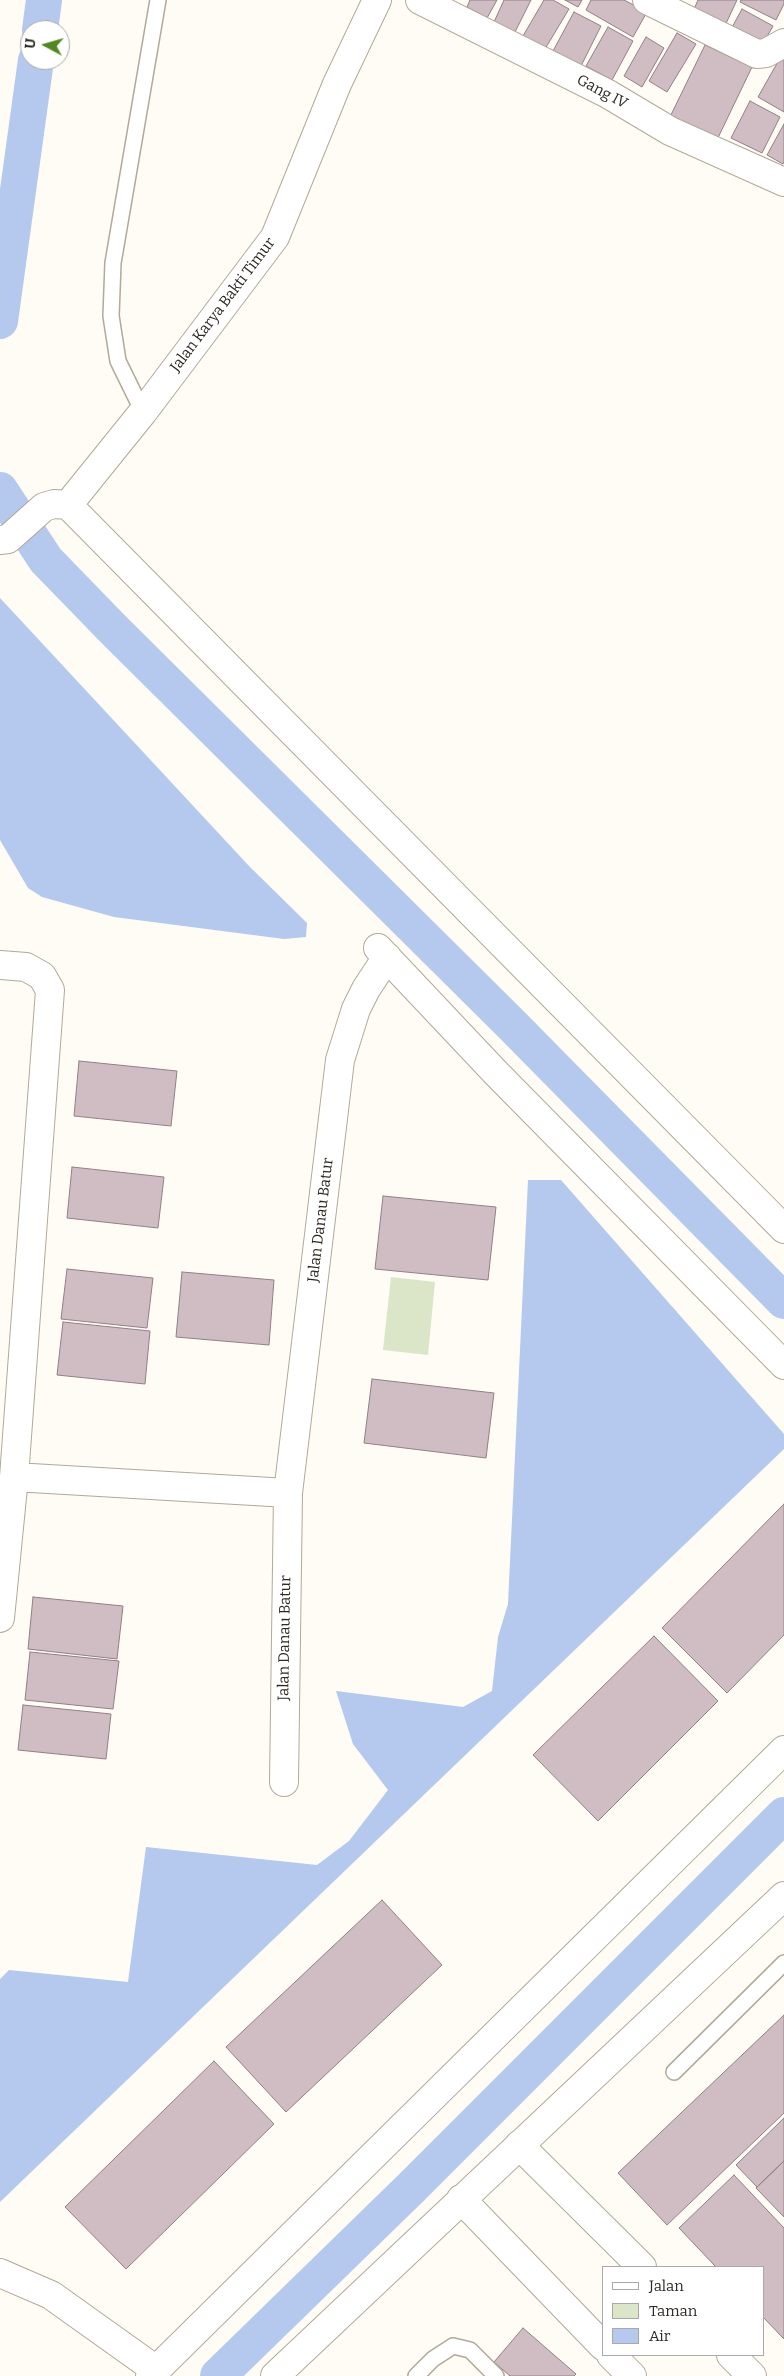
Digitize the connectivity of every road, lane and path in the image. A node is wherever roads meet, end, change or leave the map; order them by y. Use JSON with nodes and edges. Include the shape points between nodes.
{"nodes":[{"id":1,"x":158,"y":0,"type":"edge"},
{"id":2,"x":377,"y":0,"type":"edge"},
{"id":3,"x":420,"y":0,"type":"edge"},
{"id":4,"x":647,"y":0,"type":"edge"},
{"id":5,"x":784,"y":43,"type":"edge"},
{"id":6,"x":784,"y":182,"type":"edge"},
{"id":7,"x":143,"y":412,"type":"junction"},
{"id":8,"x":56,"y":506,"type":"junction"},
{"id":9,"x":4,"y":539,"type":"edge"},
{"id":10,"x":0,"y":965,"type":"edge"},
{"id":11,"x":784,"y":1228,"type":"edge"},
{"id":12,"x":784,"y":1365,"type":"edge"},
{"id":13,"x":14,"y":1477,"type":"junction"},
{"id":14,"x":288,"y":1493,"type":"junction"},
{"id":15,"x":0,"y":1618,"type":"edge"},
{"id":16,"x":784,"y":1750,"type":"edge"},
{"id":17,"x":284,"y":1782,"type":"dead end"},
{"id":18,"x":784,"y":1896,"type":"edge"},
{"id":19,"x":784,"y":1963,"type":"edge"},
{"id":20,"x":674,"y":2072,"type":"dead end"},
{"id":21,"x":515,"y":2149,"type":"junction"},
{"id":22,"x":468,"y":2193,"type":"junction"},
{"id":23,"x":641,"y":2266,"type":"edge"},
{"id":24,"x":0,"y":2273,"type":"edge"},
{"id":25,"x":602,"y":2345,"type":"edge"},
{"id":26,"x":612,"y":2356,"type":"edge"},
{"id":27,"x":732,"y":2356,"type":"edge"},
{"id":28,"x":153,"y":2373,"type":"edge"},
{"id":29,"x":275,"y":2376,"type":"edge"},
{"id":30,"x":416,"y":2376,"type":"edge"},
{"id":31,"x":496,"y":2376,"type":"edge"},
{"id":32,"x":632,"y":2376,"type":"edge"},
{"id":33,"x":752,"y":2376,"type":"edge"}],
"edges":[{"from":1,"to":7,"type":"lane","via":[[113,263],[111,316],[118,362]]},
{"from":2,"to":7,"type":"street","name":"Jalan Karya Bakti Timur","via":[[336,84],[275,237]]},
{"from":3,"to":6,"type":"street","name":"Gang IV","via":[[608,94],[670,131]]},
{"from":4,"to":5,"type":"street","via":[[757,54]]},
{"from":7,"to":8,"type":"street","name":"Jalan Karya Bakti Timur"},
{"from":8,"to":9,"type":"street","name":"Jalan Karya Bakti Timur"},
{"from":8,"to":11,"type":"street"},
{"from":10,"to":13,"type":"street","via":[[26,967],[42,976],[50,990]]},
{"from":12,"to":14,"type":"street","name":"Jalan Danau Batur","via":[[496,1073],[382,952],[356,1009],[340,1060]]},
{"from":13,"to":14,"type":"street"},
{"from":13,"to":15,"type":"street"},
{"from":14,"to":17,"type":"street","name":"Jalan Danau Batur"},
{"from":16,"to":28,"type":"street"},
{"from":18,"to":21,"type":"street"},
{"from":19,"to":20,"type":"lane"},
{"from":21,"to":22,"type":"street"},
{"from":21,"to":23,"type":"street"},
{"from":22,"to":25,"type":"street"},
{"from":22,"to":29,"type":"street"},
{"from":24,"to":28,"type":"street","via":[[51,2295]]},
{"from":26,"to":32,"type":"street"},
{"from":27,"to":33,"type":"street"},
{"from":30,"to":31,"type":"lane","via":[[433,2358],[453,2346],[470,2350]]}]}
